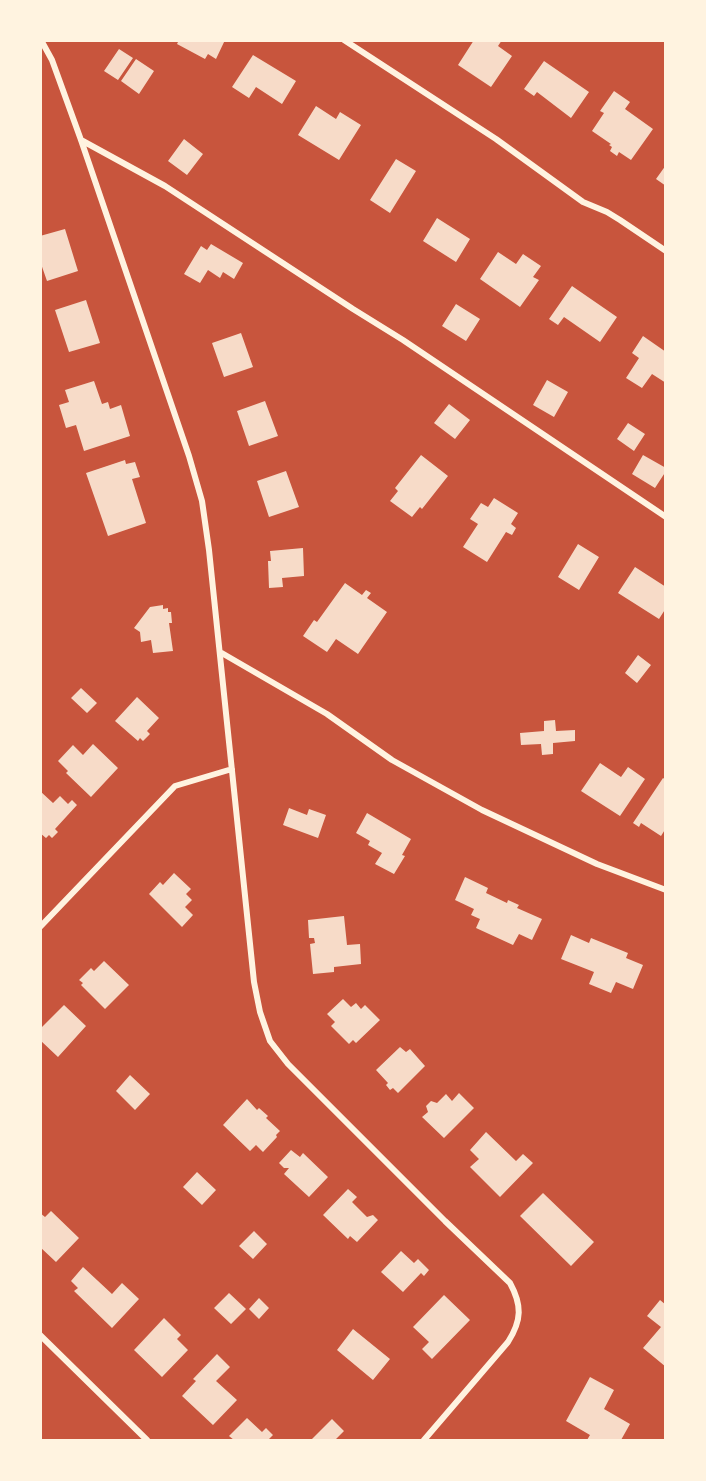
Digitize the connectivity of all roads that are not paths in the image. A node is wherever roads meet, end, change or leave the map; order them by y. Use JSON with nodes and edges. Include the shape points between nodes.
{"nodes":[{"id":1,"x":41,"y":40,"type":"edge"},
{"id":2,"x":344,"y":40,"type":"edge"},
{"id":3,"x":81,"y":140,"type":"junction"},
{"id":4,"x":666,"y":251,"type":"edge"},
{"id":5,"x":666,"y":517,"type":"edge"},
{"id":6,"x":220,"y":652,"type":"junction"},
{"id":7,"x":232,"y":769,"type":"junction"},
{"id":8,"x":666,"y":890,"type":"edge"},
{"id":9,"x":40,"y":927,"type":"edge"},
{"id":10,"x":40,"y":1335,"type":"edge"},
{"id":11,"x":147,"y":1440,"type":"edge"},
{"id":12,"x":424,"y":1440,"type":"edge"}],
"edges":[{"from":1,"to":3,"type":"street"},
{"from":2,"to":4,"type":"street","via":[[496,139],[583,202],[607,212]]},
{"from":3,"to":5,"type":"street","via":[[165,186]]},
{"from":3,"to":6,"type":"street","via":[[198,484]]},
{"from":6,"to":7,"type":"street"},
{"from":6,"to":8,"type":"street","via":[[327,714],[392,760],[482,810],[597,864]]},
{"from":7,"to":9,"type":"street","via":[[175,786]]},
{"from":7,"to":12,"type":"street","via":[[255,982],[270,1041],[362,1139],[510,1283],[516,1294],[518,1322],[508,1342]]},
{"from":10,"to":11,"type":"street"}]}
